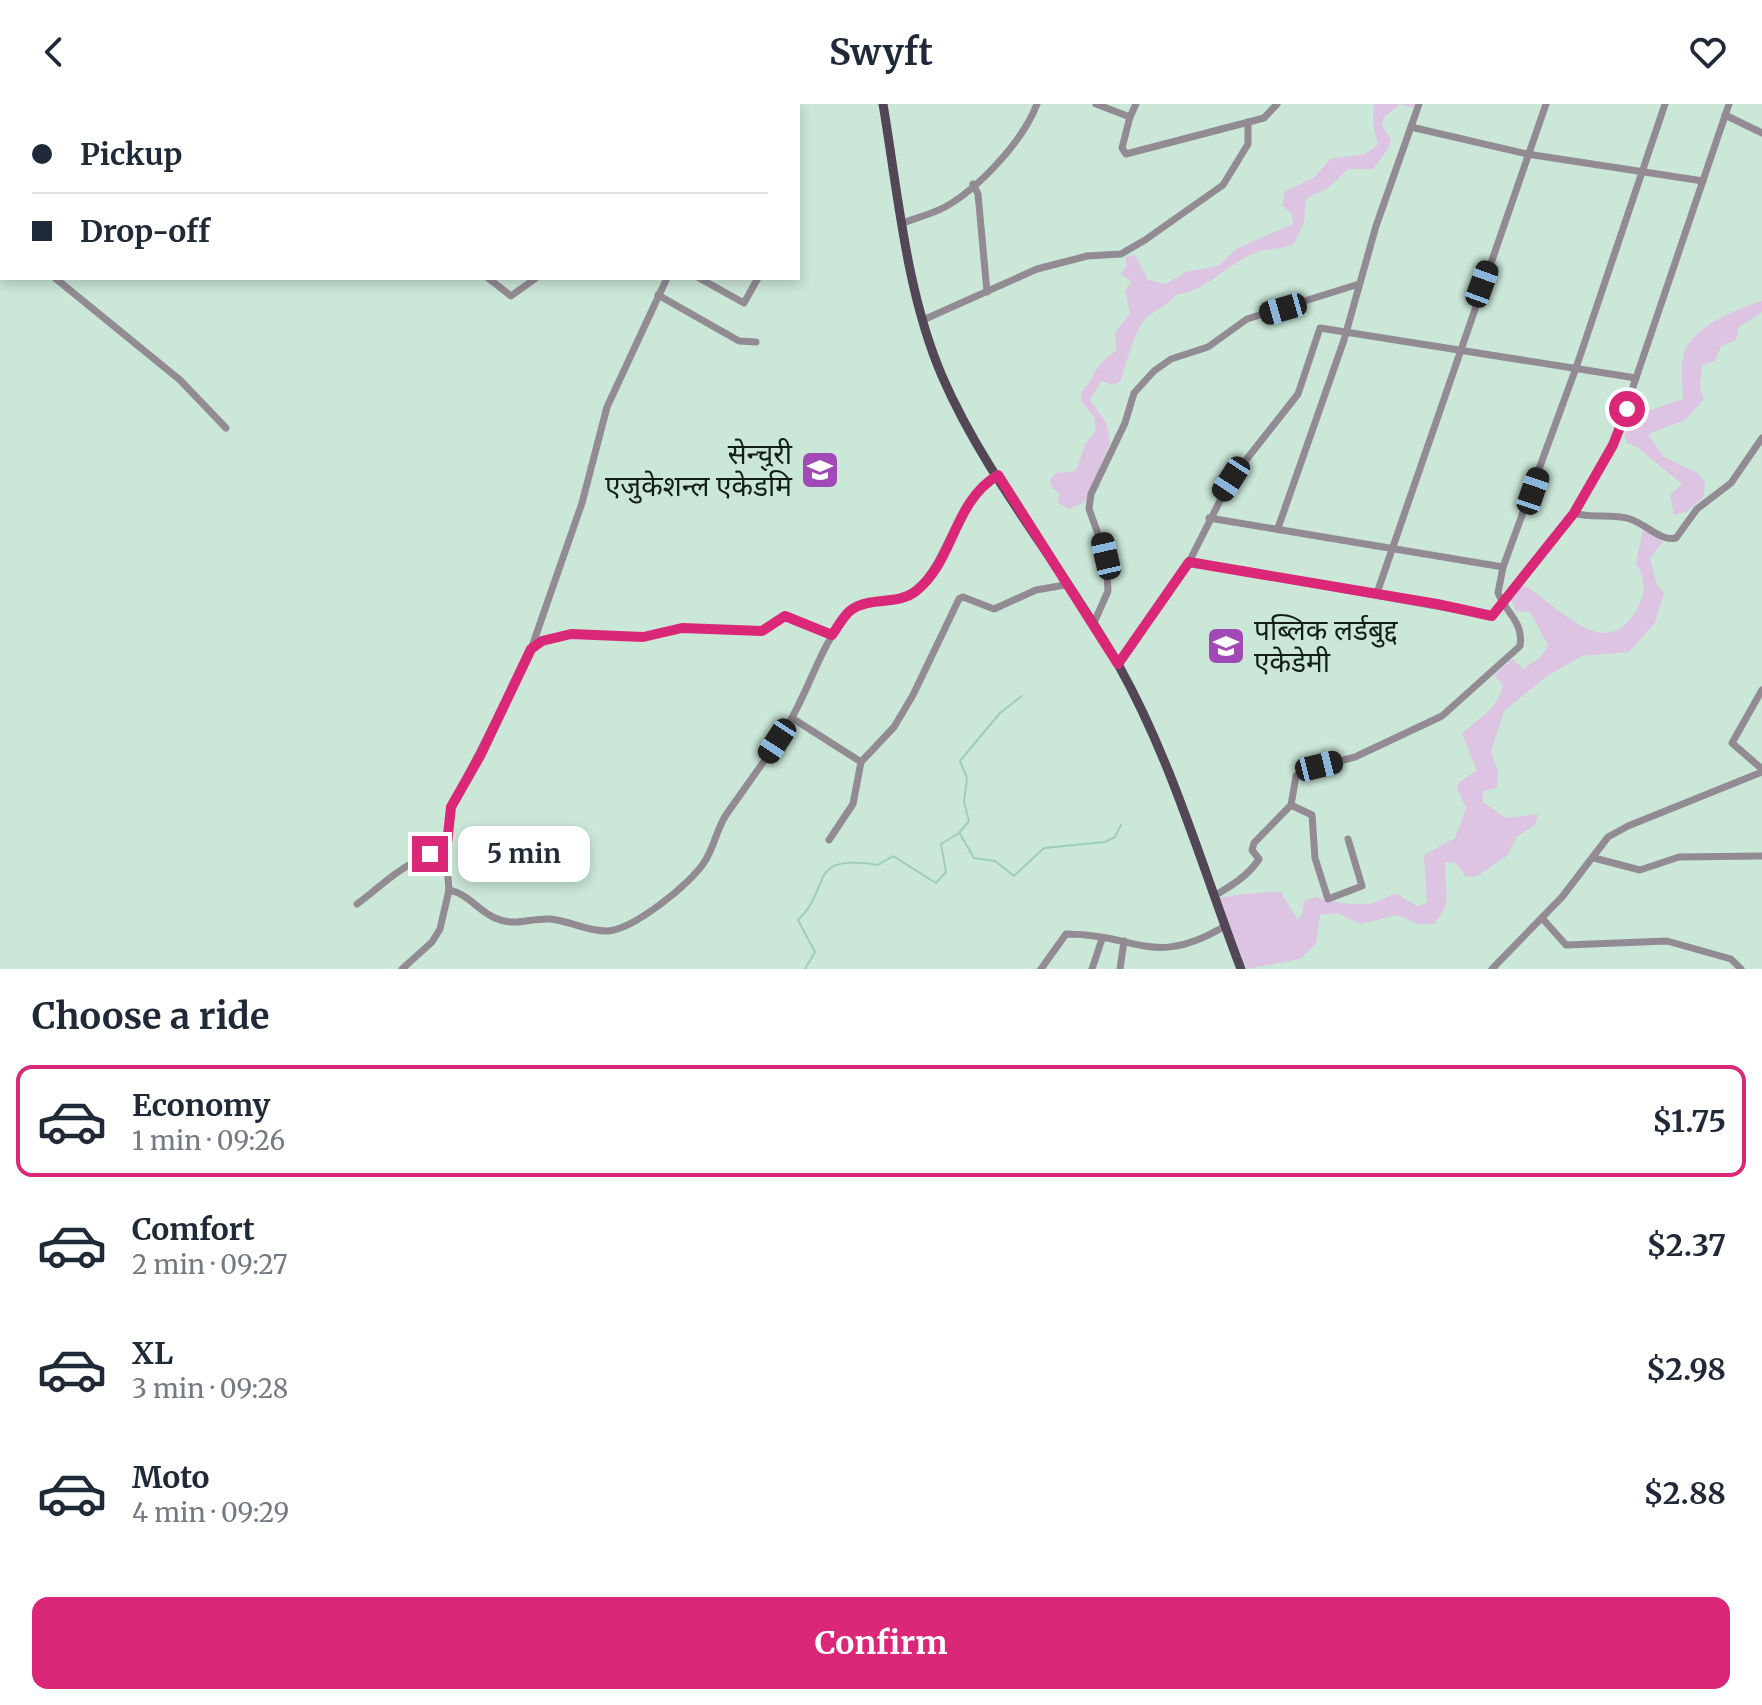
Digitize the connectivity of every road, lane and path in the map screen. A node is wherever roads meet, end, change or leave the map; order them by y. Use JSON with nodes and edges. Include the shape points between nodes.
{"nodes":[{"id":1,"x":883,"y":104,"type":"edge"},
{"id":2,"x":1037,"y":104,"type":"edge"},
{"id":3,"x":1096,"y":104,"type":"edge"},
{"id":4,"x":1136,"y":104,"type":"edge"},
{"id":5,"x":1277,"y":104,"type":"edge"},
{"id":6,"x":1419,"y":104,"type":"edge"},
{"id":7,"x":1546,"y":104,"type":"edge"},
{"id":8,"x":1665,"y":104,"type":"edge"},
{"id":9,"x":1729,"y":104,"type":"edge"},
{"id":10,"x":1725,"y":115,"type":"junction"},
{"id":11,"x":1130,"y":117,"type":"junction"},
{"id":12,"x":1248,"y":122,"type":"junction"},
{"id":13,"x":1411,"y":127,"type":"junction"},
{"id":14,"x":1762,"y":133,"type":"edge"},
{"id":15,"x":1527,"y":154,"type":"junction"},
{"id":16,"x":1641,"y":170,"type":"junction"},
{"id":17,"x":1703,"y":181,"type":"junction"},
{"id":18,"x":973,"y":184,"type":"junction"},
{"id":19,"x":903,"y":223,"type":"junction"},
{"id":20,"x":57,"y":280,"type":"edge"},
{"id":21,"x":491,"y":280,"type":"edge"},
{"id":22,"x":533,"y":280,"type":"edge"},
{"id":23,"x":666,"y":280,"type":"edge"},
{"id":24,"x":703,"y":280,"type":"edge"},
{"id":25,"x":757,"y":280,"type":"edge"},
{"id":26,"x":1359,"y":284,"type":"junction"},
{"id":27,"x":987,"y":292,"type":"junction"},
{"id":28,"x":658,"y":295,"type":"junction"},
{"id":29,"x":923,"y":320,"type":"junction"},
{"id":30,"x":1346,"y":330,"type":"junction"},
{"id":31,"x":756,"y":342,"type":"dead end"},
{"id":32,"x":1460,"y":349,"type":"junction"},
{"id":33,"x":1576,"y":368,"type":"junction"},
{"id":34,"x":1636,"y":378,"type":"junction"},
{"id":35,"x":226,"y":428,"type":"dead end"},
{"id":36,"x":1762,"y":438,"type":"edge"},
{"id":37,"x":998,"y":475,"type":"junction"},
{"id":38,"x":1574,"y":513,"type":"junction"},
{"id":39,"x":1209,"y":518,"type":"junction"},
{"id":40,"x":1278,"y":528,"type":"junction"},
{"id":41,"x":1392,"y":546,"type":"junction"},
{"id":42,"x":1189,"y":562,"type":"junction"},
{"id":43,"x":1503,"y":567,"type":"junction"},
{"id":44,"x":1065,"y":585,"type":"junction"},
{"id":45,"x":1377,"y":593,"type":"junction"},
{"id":46,"x":1503,"y":605,"type":"junction"},
{"id":47,"x":1093,"y":625,"type":"junction"},
{"id":48,"x":832,"y":635,"type":"junction"},
{"id":49,"x":531,"y":649,"type":"junction"},
{"id":50,"x":1118,"y":664,"type":"junction"},
{"id":51,"x":1762,"y":690,"type":"edge"},
{"id":52,"x":792,"y":718,"type":"junction"},
{"id":53,"x":861,"y":762,"type":"junction"},
{"id":54,"x":1762,"y":770,"type":"edge"},
{"id":55,"x":1291,"y":805,"type":"junction"},
{"id":56,"x":1348,"y":839,"type":"dead end"},
{"id":57,"x":829,"y":840,"type":"dead end"},
{"id":58,"x":446,"y":853,"type":"junction"},
{"id":59,"x":1762,"y":856,"type":"edge"},
{"id":60,"x":1594,"y":858,"type":"junction"},
{"id":61,"x":449,"y":890,"type":"junction"},
{"id":62,"x":1215,"y":899,"type":"junction"},
{"id":63,"x":357,"y":904,"type":"dead end"},
{"id":64,"x":1542,"y":918,"type":"junction"},
{"id":65,"x":1224,"y":924,"type":"junction"},
{"id":66,"x":1102,"y":939,"type":"junction"},
{"id":67,"x":1124,"y":941,"type":"junction"},
{"id":68,"x":402,"y":969,"type":"edge"},
{"id":69,"x":1041,"y":969,"type":"edge"},
{"id":70,"x":1092,"y":969,"type":"edge"},
{"id":71,"x":1120,"y":969,"type":"edge"},
{"id":72,"x":1241,"y":969,"type":"edge"},
{"id":73,"x":1492,"y":969,"type":"edge"},
{"id":74,"x":1741,"y":969,"type":"edge"}],
"edges":[{"from":1,"to":19,"type":"main road"},
{"from":2,"to":18,"type":"street","via":[[1025,132],[1006,156]]},
{"from":3,"to":11,"type":"street"},
{"from":4,"to":11,"type":"street"},
{"from":5,"to":12,"type":"street","via":[[1264,118]]},
{"from":6,"to":13,"type":"street"},
{"from":7,"to":15,"type":"street"},
{"from":8,"to":16,"type":"street"},
{"from":9,"to":10,"type":"street"},
{"from":10,"to":14,"type":"street"},
{"from":10,"to":17,"type":"street"},
{"from":11,"to":12,"type":"street","via":[[1122,148],[1126,154]]},
{"from":12,"to":27,"type":"street","via":[[1248,144],[1223,185],[1145,240],[1121,254],[1087,256],[1037,269]]},
{"from":13,"to":15,"type":"street"},
{"from":13,"to":26,"type":"street"},
{"from":15,"to":16,"type":"street"},
{"from":15,"to":32,"type":"street"},
{"from":16,"to":17,"type":"street"},
{"from":16,"to":33,"type":"street"},
{"from":17,"to":34,"type":"street"},
{"from":18,"to":19,"type":"street","via":[[946,207]]},
{"from":18,"to":27,"type":"street"},
{"from":19,"to":29,"type":"main road"},
{"from":20,"to":35,"type":"street","via":[[180,380]]},
{"from":21,"to":22,"type":"street","via":[[511,296]]},
{"from":23,"to":28,"type":"street"},
{"from":24,"to":25,"type":"street","via":[[744,303]]},
{"from":26,"to":30,"type":"street"},
{"from":26,"to":47,"type":"street","via":[[1247,319],[1208,347],[1171,359],[1134,393],[1091,494],[1089,509],[1102,540],[1108,591]]},
{"from":27,"to":29,"type":"street"},
{"from":28,"to":31,"type":"street","via":[[739,341]]},
{"from":28,"to":49,"type":"street","via":[[597,433],[582,503]]},
{"from":29,"to":37,"type":"main road","via":[[942,376]]},
{"from":30,"to":32,"type":"street"},
{"from":30,"to":39,"type":"street","via":[[1317,330],[1298,394],[1231,479]]},
{"from":30,"to":40,"type":"street"},
{"from":32,"to":33,"type":"street"},
{"from":32,"to":41,"type":"street"},
{"from":33,"to":34,"type":"street"},
{"from":33,"to":43,"type":"street"},
{"from":34,"to":38,"type":"street","via":[[1613,445]]},
{"from":36,"to":38,"type":"street","via":[[1731,483],[1697,509],[1676,538],[1666,539],[1616,516]]},
{"from":37,"to":44,"type":"main road"},
{"from":37,"to":48,"type":"street","via":[[971,497],[916,592],[862,604],[849,611]]},
{"from":38,"to":46,"type":"street"},
{"from":39,"to":40,"type":"street"},
{"from":39,"to":42,"type":"street"},
{"from":40,"to":41,"type":"street"},
{"from":41,"to":43,"type":"street"},
{"from":41,"to":45,"type":"street"},
{"from":42,"to":45,"type":"street"},
{"from":42,"to":50,"type":"street"},
{"from":43,"to":46,"type":"street","via":[[1498,581]]},
{"from":44,"to":47,"type":"main road"},
{"from":44,"to":53,"type":"street","via":[[1036,590],[994,609],[959,599],[894,727]]},
{"from":45,"to":46,"type":"street","via":[[1489,617]]},
{"from":46,"to":55,"type":"street","via":[[1519,624],[1522,638],[1495,670],[1442,716],[1355,757],[1301,771]]},
{"from":47,"to":50,"type":"main road"},
{"from":48,"to":49,"type":"street","via":[[785,616],[762,631],[682,628],[643,637],[571,634]]},
{"from":48,"to":52,"type":"street"},
{"from":49,"to":58,"type":"street","via":[[451,807]]},
{"from":50,"to":62,"type":"main road","via":[[1153,731]]},
{"from":51,"to":54,"type":"street","via":[[1732,743]]},
{"from":52,"to":53,"type":"street"},
{"from":52,"to":61,"type":"street","via":[[726,814],[694,877],[633,922],[612,931],[547,919],[517,923],[494,918],[462,893]]},
{"from":53,"to":57,"type":"street","via":[[853,804]]},
{"from":54,"to":60,"type":"street","via":[[1628,826],[1608,837]]},
{"from":55,"to":56,"type":"street","via":[[1312,815],[1315,858],[1328,899],[1362,886]]},
{"from":55,"to":62,"type":"street","via":[[1254,843],[1259,859],[1255,866]]},
{"from":58,"to":61,"type":"street"},
{"from":58,"to":63,"type":"street","via":[[430,854],[393,872]]},
{"from":59,"to":60,"type":"street","via":[[1679,857],[1640,870]]},
{"from":60,"to":64,"type":"street"},
{"from":61,"to":68,"type":"street","via":[[440,929]]},
{"from":62,"to":65,"type":"main road"},
{"from":64,"to":73,"type":"street"},
{"from":64,"to":74,"type":"street","via":[[1566,945],[1667,941],[1731,959]]},
{"from":65,"to":67,"type":"street","via":[[1180,948]]},
{"from":65,"to":72,"type":"main road"},
{"from":66,"to":67,"type":"street"},
{"from":66,"to":69,"type":"street","via":[[1066,934]]},
{"from":66,"to":70,"type":"street"},
{"from":67,"to":71,"type":"street"}]}
